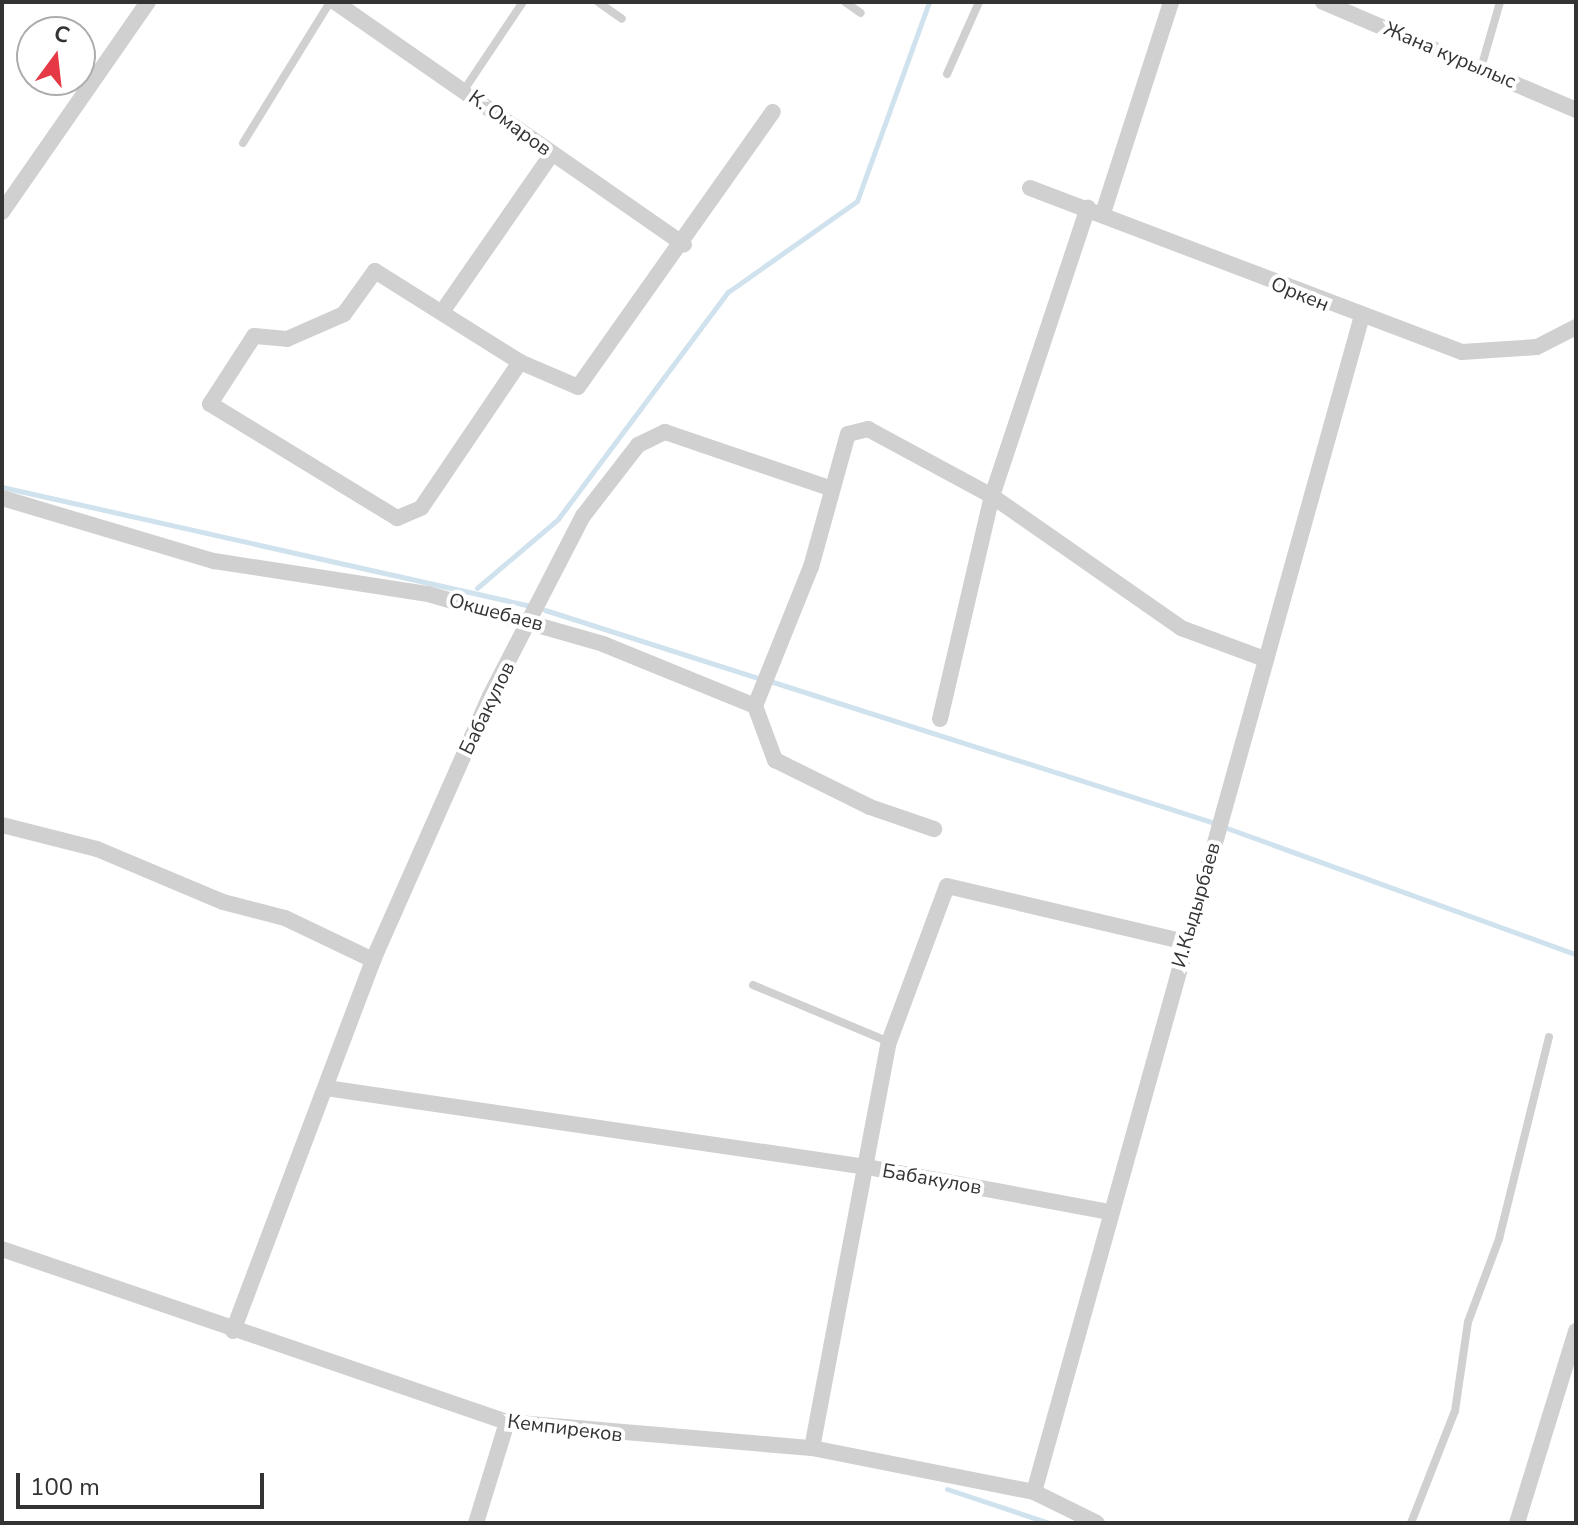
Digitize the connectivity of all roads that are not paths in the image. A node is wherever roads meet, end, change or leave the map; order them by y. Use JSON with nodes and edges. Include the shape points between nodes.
{"nodes":[{"id":1,"x":148,"y":2,"type":"edge"},
{"id":2,"x":332,"y":2,"type":"edge"},
{"id":3,"x":523,"y":2,"type":"edge"},
{"id":4,"x":598,"y":2,"type":"edge"},
{"id":5,"x":845,"y":2,"type":"edge"},
{"id":6,"x":979,"y":2,"type":"edge"},
{"id":7,"x":1171,"y":2,"type":"edge"},
{"id":8,"x":1323,"y":2,"type":"edge"},
{"id":9,"x":1500,"y":2,"type":"edge"},
{"id":10,"x":861,"y":13,"type":"dead end"},
{"id":11,"x":622,"y":19,"type":"dead end"},
{"id":12,"x":1481,"y":68,"type":"junction"},
{"id":13,"x":947,"y":74,"type":"dead end"},
{"id":14,"x":464,"y":90,"type":"junction"},
{"id":15,"x":1576,"y":110,"type":"edge"},
{"id":16,"x":773,"y":112,"type":"dead end"},
{"id":17,"x":243,"y":143,"type":"dead end"},
{"id":18,"x":552,"y":154,"type":"junction"},
{"id":19,"x":1030,"y":188,"type":"dead end"},
{"id":20,"x":1096,"y":210,"type":"junction"},
{"id":21,"x":2,"y":212,"type":"edge"},
{"id":22,"x":684,"y":245,"type":"junction"},
{"id":23,"x":442,"y":312,"type":"junction"},
{"id":24,"x":1361,"y":319,"type":"junction"},
{"id":25,"x":1576,"y":327,"type":"edge"},
{"id":26,"x":520,"y":362,"type":"junction"},
{"id":27,"x":832,"y":489,"type":"junction"},
{"id":28,"x":992,"y":496,"type":"junction"},
{"id":29,"x":2,"y":498,"type":"edge"},
{"id":30,"x":532,"y":620,"type":"junction"},
{"id":31,"x":1265,"y":659,"type":"junction"},
{"id":32,"x":755,"y":706,"type":"junction"},
{"id":33,"x":940,"y":719,"type":"dead end"},
{"id":34,"x":2,"y":825,"type":"edge"},
{"id":35,"x":934,"y":829,"type":"dead end"},
{"id":36,"x":1186,"y":942,"type":"junction"},
{"id":37,"x":373,"y":960,"type":"junction"},
{"id":38,"x":753,"y":985,"type":"dead end"},
{"id":39,"x":1549,"y":1037,"type":"dead end"},
{"id":40,"x":889,"y":1042,"type":"junction"},
{"id":41,"x":326,"y":1088,"type":"junction"},
{"id":42,"x":867,"y":1167,"type":"junction"},
{"id":43,"x":1110,"y":1212,"type":"junction"},
{"id":44,"x":2,"y":1249,"type":"edge"},
{"id":45,"x":233,"y":1331,"type":"junction"},
{"id":46,"x":1576,"y":1331,"type":"edge"},
{"id":47,"x":507,"y":1422,"type":"junction"},
{"id":48,"x":812,"y":1448,"type":"junction"},
{"id":49,"x":1034,"y":1492,"type":"junction"},
{"id":50,"x":476,"y":1523,"type":"edge"},
{"id":51,"x":1097,"y":1523,"type":"edge"},
{"id":52,"x":1411,"y":1523,"type":"edge"},
{"id":53,"x":1517,"y":1523,"type":"edge"}],
"edges":[{"from":1,"to":21,"type":"street"},
{"from":2,"to":14,"type":"street","name":"К. Омаров"},
{"from":2,"to":17,"type":"lane"},
{"from":3,"to":14,"type":"lane"},
{"from":4,"to":11,"type":"lane"},
{"from":5,"to":10,"type":"lane"},
{"from":6,"to":13,"type":"lane"},
{"from":7,"to":20,"type":"street"},
{"from":8,"to":12,"type":"street","name":"Жана курылыс"},
{"from":9,"to":12,"type":"lane"},
{"from":12,"to":15,"type":"street","name":"Жана курылыс"},
{"from":14,"to":18,"type":"street","name":"К. Омаров"},
{"from":16,"to":22,"type":"street"},
{"from":18,"to":22,"type":"street","name":"К. Омаров"},
{"from":18,"to":23,"type":"street"},
{"from":19,"to":20,"type":"street","name":"Оркен"},
{"from":20,"to":24,"type":"street","name":"Оркен"},
{"from":20,"to":28,"type":"street"},
{"from":22,"to":26,"type":"street","via":[[578,387]]},
{"from":23,"to":26,"type":"street"},
{"from":23,"to":26,"type":"street","via":[[375,271],[344,314],[287,339],[254,336],[210,404],[397,518],[421,508]]},
{"from":24,"to":25,"type":"street","name":"Оркен","via":[[1462,352],[1537,347]]},
{"from":24,"to":31,"type":"street","name":"И.Кыдырбаев"},
{"from":27,"to":28,"type":"street","via":[[848,434],[868,429]]},
{"from":27,"to":30,"type":"street","name":"Бабакулов","via":[[665,432],[638,445],[583,516]]},
{"from":27,"to":32,"type":"street","via":[[811,567]]},
{"from":28,"to":31,"type":"street","via":[[1181,628]]},
{"from":28,"to":33,"type":"street"},
{"from":29,"to":30,"type":"street","name":"Окшебаев","via":[[214,561],[428,594]]},
{"from":30,"to":32,"type":"street","name":"Окшебаев"},
{"from":30,"to":37,"type":"street","name":"Бабакулов"},
{"from":31,"to":36,"type":"street","name":"И.Кыдырбаев"},
{"from":32,"to":35,"type":"street","via":[[775,760],[870,807]]},
{"from":34,"to":37,"type":"street","via":[[97,849],[223,902],[285,918]]},
{"from":36,"to":40,"type":"street","via":[[947,886]]},
{"from":36,"to":43,"type":"street","name":"И.Кыдырбаев"},
{"from":37,"to":41,"type":"street","name":"Бабакулов"},
{"from":38,"to":40,"type":"lane"},
{"from":39,"to":52,"type":"lane","via":[[1499,1239],[1468,1322],[1455,1411]]},
{"from":40,"to":42,"type":"street"},
{"from":41,"to":42,"type":"street","name":"Бабакулов"},
{"from":41,"to":45,"type":"street","name":"Бабакулов"},
{"from":42,"to":43,"type":"street","name":"Бабакулов"},
{"from":42,"to":48,"type":"street"},
{"from":43,"to":49,"type":"street","name":"И.Кыдырбаев"},
{"from":44,"to":45,"type":"street","name":"Кемпиреков"},
{"from":45,"to":47,"type":"street","name":"Кемпиреков"},
{"from":46,"to":53,"type":"street"},
{"from":47,"to":48,"type":"street","name":"Кемпиреков"},
{"from":47,"to":50,"type":"street"},
{"from":48,"to":49,"type":"street","name":"Кемпиреков"},
{"from":49,"to":51,"type":"street","name":"Кемпиреков"}]}
